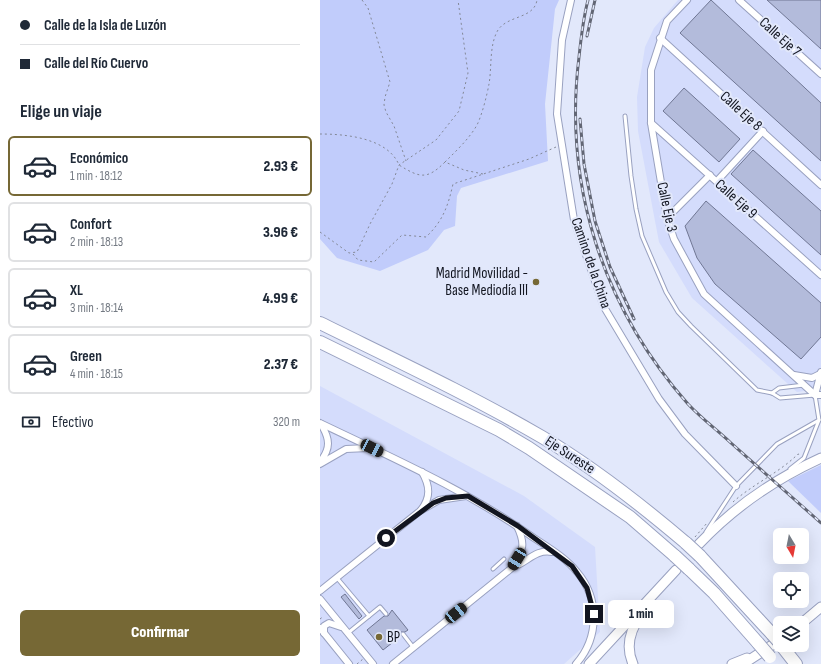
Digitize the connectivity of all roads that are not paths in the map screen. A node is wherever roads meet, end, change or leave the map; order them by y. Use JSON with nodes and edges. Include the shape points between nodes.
{"nodes":[{"id":1,"x":571,"y":0,"type":"edge"},
{"id":2,"x":687,"y":0,"type":"edge"},
{"id":3,"x":739,"y":0,"type":"edge"},
{"id":4,"x":660,"y":38,"type":"junction"},
{"id":5,"x":821,"y":74,"type":"edge"},
{"id":6,"x":625,"y":116,"type":"dead end"},
{"id":7,"x":651,"y":123,"type":"junction"},
{"id":8,"x":762,"y":130,"type":"junction"},
{"id":9,"x":710,"y":175,"type":"junction"},
{"id":10,"x":717,"y":182,"type":"junction"},
{"id":11,"x":821,"y":185,"type":"edge"},
{"id":12,"x":667,"y":218,"type":"junction"},
{"id":13,"x":821,"y":275,"type":"edge"},
{"id":14,"x":320,"y":323,"type":"edge"},
{"id":15,"x":320,"y":342,"type":"edge"},
{"id":16,"x":820,"y":373,"type":"edge"},
{"id":17,"x":791,"y":374,"type":"junction"},
{"id":18,"x":804,"y":386,"type":"junction"},
{"id":19,"x":772,"y":393,"type":"junction"},
{"id":20,"x":818,"y":395,"type":"edge"},
{"id":21,"x":820,"y":420,"type":"edge"},
{"id":22,"x":321,"y":424,"type":"edge"},
{"id":23,"x":372,"y":448,"type":"junction"},
{"id":24,"x":821,"y":458,"type":"edge"},
{"id":25,"x":320,"y":463,"type":"edge"},
{"id":26,"x":422,"y":472,"type":"junction"},
{"id":27,"x":781,"y":478,"type":"junction"},
{"id":28,"x":736,"y":486,"type":"junction"},
{"id":29,"x":468,"y":496,"type":"junction"},
{"id":30,"x":420,"y":511,"type":"junction"},
{"id":31,"x":518,"y":526,"type":"junction"},
{"id":32,"x":699,"y":544,"type":"joint"},
{"id":33,"x":554,"y":552,"type":"junction"},
{"id":34,"x":504,"y":560,"type":"dead end"},
{"id":35,"x":512,"y":567,"type":"junction"},
{"id":36,"x":493,"y":569,"type":"dead end"},
{"id":37,"x":337,"y":578,"type":"junction"},
{"id":38,"x":320,"y":591,"type":"edge"},
{"id":39,"x":320,"y":598,"type":"edge"},
{"id":40,"x":821,"y":607,"type":"edge"},
{"id":41,"x":386,"y":614,"type":"dead end"},
{"id":42,"x":369,"y":616,"type":"junction"},
{"id":43,"x":809,"y":618,"type":"edge"},
{"id":44,"x":322,"y":630,"type":"edge"},
{"id":45,"x":346,"y":631,"type":"junction"},
{"id":46,"x":403,"y":634,"type":"dead end"},
{"id":47,"x":773,"y":635,"type":"edge"},
{"id":48,"x":773,"y":645,"type":"edge"},
{"id":49,"x":413,"y":647,"type":"junction"},
{"id":50,"x":787,"y":652,"type":"edge"},
{"id":51,"x":756,"y":655,"type":"junction"},
{"id":52,"x":773,"y":660,"type":"edge"},
{"id":53,"x":349,"y":664,"type":"edge"},
{"id":54,"x":373,"y":664,"type":"edge"},
{"id":55,"x":393,"y":664,"type":"edge"},
{"id":56,"x":576,"y":664,"type":"edge"},
{"id":57,"x":589,"y":664,"type":"edge"},
{"id":58,"x":633,"y":664,"type":"edge"},
{"id":59,"x":732,"y":664,"type":"edge"},
{"id":60,"x":743,"y":664,"type":"edge"},
{"id":61,"x":796,"y":664,"type":"edge"}],
"edges":[{"from":1,"to":28,"type":"street","name":"Camino de la China","via":[[562,40],[557,114],[574,220],[604,307],[670,414],[701,451]]},
{"from":2,"to":4,"type":"street","name":"Calle Eje 3","via":[[667,20]]},
{"from":3,"to":5,"type":"street","name":"Calle Eje 7"},
{"from":4,"to":7,"type":"street","name":"Calle Eje 3","via":[[651,70]]},
{"from":4,"to":8,"type":"street","name":"Calle Eje 8"},
{"from":6,"to":19,"type":"lane","via":[[630,176],[641,229],[652,263],[666,292],[682,317],[757,390]]},
{"from":7,"to":9,"type":"street","name":"Calle Eje 9"},
{"from":7,"to":12,"type":"street","name":"Calle Eje 3"},
{"from":8,"to":10,"type":"street"},
{"from":8,"to":11,"type":"street","name":"Calle Eje 8"},
{"from":9,"to":10,"type":"street","name":"Calle Eje 9"},
{"from":9,"to":12,"type":"street"},
{"from":10,"to":13,"type":"street","name":"Calle Eje 9"},
{"from":12,"to":17,"type":"street","name":"Calle Eje 3","via":[[674,239],[704,294]]},
{"from":14,"to":47,"type":"highway","name":"Eje Sureste","bridge":true,"via":[[439,380],[542,437],[594,470],[686,543]]},
{"from":15,"to":52,"type":"highway","name":"Eje Sureste","bridge":true,"via":[[511,437],[587,486],[630,517],[689,569],[714,593]]},
{"from":16,"to":17,"type":"street","via":[[812,378],[801,378]]},
{"from":16,"to":20,"type":"street"},
{"from":17,"to":18,"type":"street","name":"Calle Eje 3"},
{"from":18,"to":19,"type":"lane","via":[[779,388]]},
{"from":18,"to":20,"type":"street","name":"Calle Eje 3"},
{"from":19,"to":20,"type":"lane","via":[[780,398]]},
{"from":20,"to":21,"type":"lane"},
{"from":21,"to":27,"type":"lane","via":[[804,458]]},
{"from":21,"to":28,"type":"lane","via":[[777,444]]},
{"from":22,"to":23,"type":"street"},
{"from":22,"to":25,"type":"street","via":[[328,437],[329,446],[326,456]]},
{"from":23,"to":25,"type":"street","via":[[346,449]]},
{"from":23,"to":26,"type":"street"},
{"from":24,"to":27,"type":"main road"},
{"from":26,"to":29,"type":"street"},
{"from":26,"to":30,"type":"street","via":[[427,482],[428,493]]},
{"from":27,"to":32,"type":"main road","via":[[746,501]]},
{"from":28,"to":32,"type":"lane"},
{"from":29,"to":30,"type":"street","via":[[439,500]]},
{"from":29,"to":31,"type":"street"},
{"from":30,"to":37,"type":"street"},
{"from":31,"to":33,"type":"street"},
{"from":31,"to":35,"type":"street","via":[[523,546]]},
{"from":33,"to":35,"type":"street","via":[[536,553]]},
{"from":33,"to":56,"type":"street","via":[[578,572],[587,588],[594,614],[592,638]]},
{"from":34,"to":36,"type":"lane"},
{"from":35,"to":49,"type":"street"},
{"from":37,"to":38,"type":"street"},
{"from":37,"to":42,"type":"lane"},
{"from":39,"to":45,"type":"street"},
{"from":40,"to":43,"type":"main road"},
{"from":41,"to":42,"type":"lane","via":[[380,607]]},
{"from":42,"to":45,"type":"lane"},
{"from":44,"to":45,"type":"street","via":[[329,623]]},
{"from":44,"to":53,"type":"street"},
{"from":45,"to":54,"type":"street"},
{"from":46,"to":49,"type":"lane"},
{"from":48,"to":51,"type":"main road"},
{"from":49,"to":55,"type":"street"},
{"from":50,"to":61,"type":"highway","name":"Eje Sureste"},
{"from":51,"to":59,"type":"main road"},
{"from":51,"to":60,"type":"main road"},
{"from":57,"to":58,"type":"main road","via":[[673,572],[632,628],[629,648]]}]}
